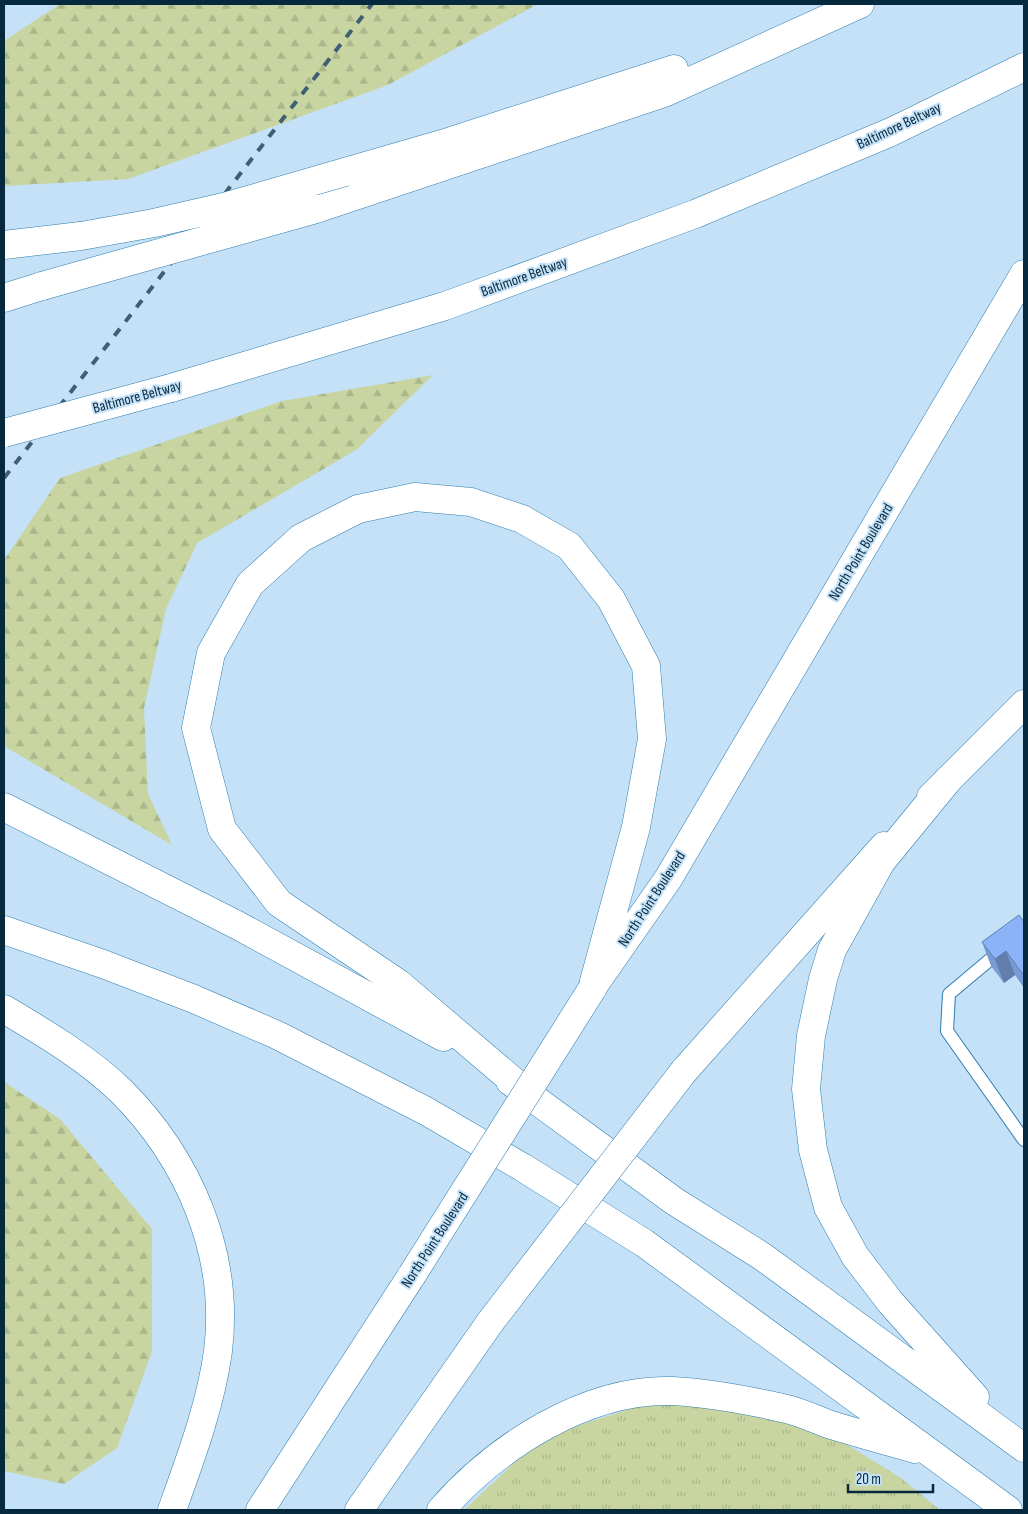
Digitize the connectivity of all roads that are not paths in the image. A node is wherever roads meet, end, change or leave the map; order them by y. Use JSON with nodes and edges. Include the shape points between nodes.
{"nodes":[{"id":1,"x":857,"y":5,"type":"edge"},
{"id":2,"x":1024,"y":67,"type":"edge"},
{"id":3,"x":4,"y":244,"type":"edge"},
{"id":4,"x":1024,"y":274,"type":"edge"},
{"id":5,"x":4,"y":298,"type":"edge"},
{"id":6,"x":4,"y":433,"type":"edge"},
{"id":7,"x":1024,"y":704,"type":"edge"},
{"id":8,"x":948,"y":780,"type":"junction"},
{"id":9,"x":4,"y":807,"type":"edge"},
{"id":10,"x":4,"y":930,"type":"edge"},
{"id":11,"x":1024,"y":931,"type":"edge"},
{"id":12,"x":592,"y":989,"type":"junction"},
{"id":13,"x":4,"y":1009,"type":"edge"},
{"id":14,"x":526,"y":1092,"type":"junction"},
{"id":15,"x":1024,"y":1140,"type":"edge"},
{"id":16,"x":1017,"y":1442,"type":"edge"},
{"id":17,"x":936,"y":1455,"type":"junction"},
{"id":18,"x":172,"y":1510,"type":"edge"},
{"id":19,"x":260,"y":1510,"type":"edge"},
{"id":20,"x":359,"y":1510,"type":"edge"},
{"id":21,"x":441,"y":1510,"type":"edge"},
{"id":22,"x":1008,"y":1510,"type":"edge"}],
"edges":[{"from":1,"to":3,"type":"main road","bridge":true,"via":[[641,80],[442,144],[224,207],[81,236]]},
{"from":1,"to":5,"type":"main road","bridge":true,"via":[[664,93],[316,209]]},
{"from":2,"to":6,"type":"main road","name":"Baltimore Beltway","bridge":true,"via":[[891,132],[695,214],[445,306],[171,388]]},
{"from":4,"to":12,"type":"main road","name":"North Point Boulevard","via":[[668,879]]},
{"from":7,"to":8,"type":"main road"},
{"from":8,"to":16,"type":"main road","via":[[881,862],[832,950],[822,979],[811,1036],[806,1089],[812,1150],[828,1207],[855,1256],[891,1303]]},
{"from":8,"to":20,"type":"main road","bridge":true,"via":[[864,868],[684,1071],[491,1321]]},
{"from":9,"to":14,"type":"main road","via":[[237,925],[440,1035]]},
{"from":10,"to":17,"type":"main road","via":[[102,964],[278,1035],[426,1111],[644,1243]]},
{"from":11,"to":15,"type":"lane","via":[[949,994],[947,1030]]},
{"from":12,"to":14,"type":"main road","via":[[636,826],[652,739],[646,666],[611,599],[569,546],[522,519],[471,502],[416,497],[358,509],[300,538],[250,584],[211,652],[196,728],[222,829],[279,903],[398,983]]},
{"from":12,"to":19,"type":"main road","name":"North Point Boulevard","bridge":true},
{"from":13,"to":18,"type":"main road","via":[[76,1054],[120,1091],[160,1136],[188,1181],[205,1224],[214,1262],[219,1310],[218,1351],[190,1458]]},
{"from":14,"to":16,"type":"main road","via":[[674,1201],[763,1257]]},
{"from":17,"to":21,"type":"main road","via":[[784,1408],[679,1392],[635,1395],[566,1414],[537,1430],[481,1470]]},
{"from":17,"to":22,"type":"main road"}]}
